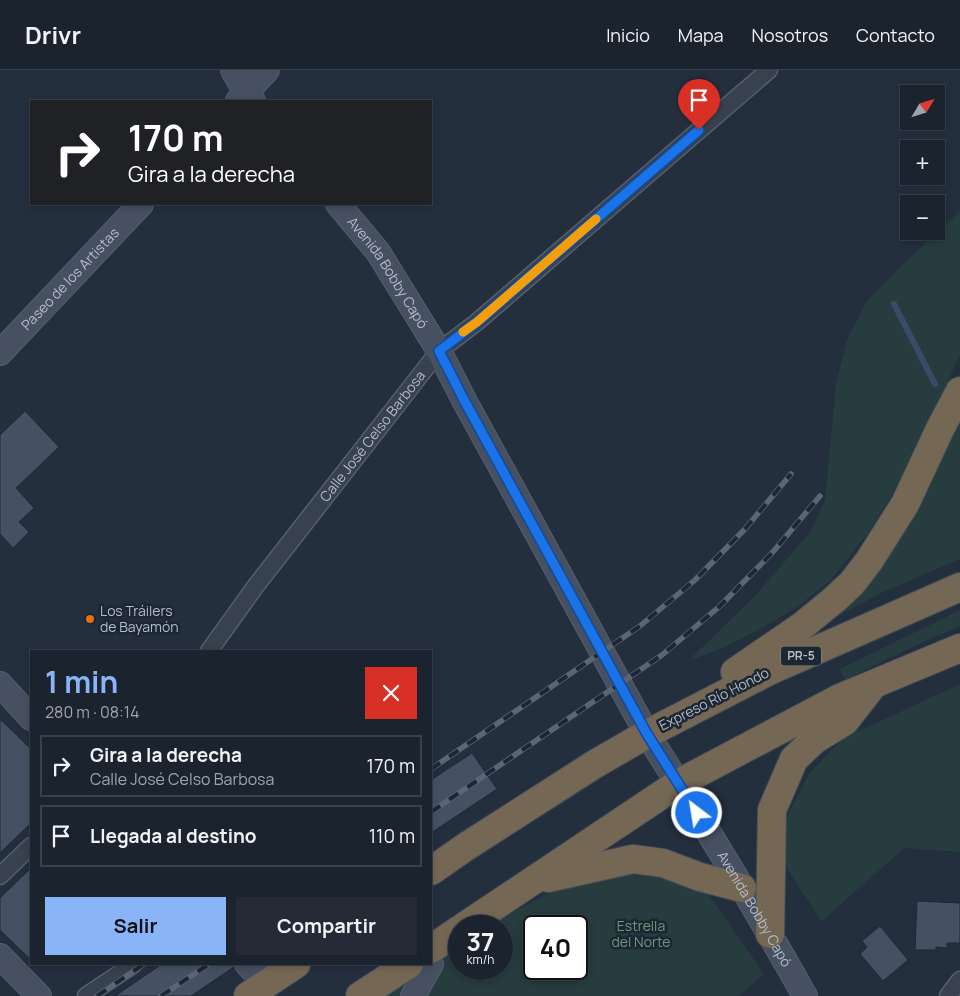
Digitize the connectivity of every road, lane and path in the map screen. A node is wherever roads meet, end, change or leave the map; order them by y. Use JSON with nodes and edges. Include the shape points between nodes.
{"nodes":[{"id":1,"x":233,"y":70,"type":"edge"},
{"id":2,"x":267,"y":70,"type":"edge"},
{"id":3,"x":769,"y":70,"type":"edge"},
{"id":4,"x":245,"y":98,"type":"edge"},
{"id":5,"x":141,"y":205,"type":"edge"},
{"id":6,"x":339,"y":205,"type":"edge"},
{"id":7,"x":439,"y":351,"type":"junction"},
{"id":8,"x":0,"y":354,"type":"edge"},
{"id":9,"x":960,"y":391,"type":"edge"},
{"id":10,"x":960,"y":587,"type":"edge"},
{"id":11,"x":960,"y":648,"type":"edge"},
{"id":12,"x":210,"y":650,"type":"edge"},
{"id":13,"x":875,"y":683,"type":"junction"},
{"id":14,"x":0,"y":684,"type":"edge"},
{"id":15,"x":30,"y":717,"type":"edge"},
{"id":16,"x":647,"y":734,"type":"junction"},
{"id":17,"x":679,"y":784,"type":"junction"},
{"id":18,"x":30,"y":847,"type":"edge"},
{"id":19,"x":432,"y":870,"type":"edge"},
{"id":20,"x":0,"y":876,"type":"edge"},
{"id":21,"x":532,"y":882,"type":"junction"},
{"id":22,"x":742,"y":888,"type":"junction"},
{"id":23,"x":770,"y":934,"type":"junction"},
{"id":24,"x":444,"y":946,"type":"edge"},
{"id":25,"x":0,"y":956,"type":"edge"},
{"id":26,"x":132,"y":965,"type":"edge"},
{"id":27,"x":247,"y":965,"type":"edge"},
{"id":28,"x":295,"y":965,"type":"edge"},
{"id":29,"x":407,"y":965,"type":"edge"},
{"id":30,"x":960,"y":980,"type":"edge"},
{"id":31,"x":259,"y":992,"type":"edge"},
{"id":32,"x":39,"y":996,"type":"edge"},
{"id":33,"x":86,"y":996,"type":"edge"},
{"id":34,"x":360,"y":996,"type":"edge"},
{"id":35,"x":413,"y":996,"type":"edge"},
{"id":36,"x":805,"y":996,"type":"edge"},
{"id":37,"x":948,"y":996,"type":"edge"}],
"edges":[{"from":1,"to":4,"type":"street"},
{"from":2,"to":4,"type":"street"},
{"from":3,"to":7,"type":"street","name":"Calle José Celso Barbosa","via":[[477,322]]},
{"from":5,"to":8,"type":"street","name":"Paseo de los Artistas"},
{"from":6,"to":7,"type":"street","name":"Avenida Bobby Capó","via":[[378,252]]},
{"from":7,"to":12,"type":"street","name":"Calle José Celso Barbosa"},
{"from":7,"to":16,"type":"street","name":"Avenida Bobby Capó"},
{"from":9,"to":16,"type":"highway","via":[[905,504],[852,583],[802,626]]},
{"from":10,"to":16,"type":"highway","name":"Expreso Río Hondo","number":"PR-5","via":[[769,671]]},
{"from":11,"to":13,"type":"highway"},
{"from":13,"to":17,"type":"highway","via":[[840,698]]},
{"from":13,"to":23,"type":"highway","via":[[845,721],[814,740],[794,759],[772,810]]},
{"from":14,"to":15,"type":"street"},
{"from":16,"to":17,"type":"street","name":"Avenida Bobby Capó"},
{"from":16,"to":19,"type":"highway","name":"Expreso Río Hondo","number":"PR-5","via":[[595,764]]},
{"from":17,"to":21,"type":"highway"},
{"from":17,"to":22,"type":"street","name":"Avenida Bobby Capó"},
{"from":18,"to":20,"type":"street"},
{"from":21,"to":22,"type":"highway","via":[[633,859],[663,862],[700,877]]},
{"from":21,"to":24,"type":"highway"},
{"from":22,"to":23,"type":"street","name":"Avenida Bobby Capó"},
{"from":23,"to":36,"type":"street","name":"Avenida Bobby Capó"},
{"from":24,"to":35,"type":"street"},
{"from":25,"to":32,"type":"street"},
{"from":26,"to":33,"type":"street"},
{"from":27,"to":31,"type":"street"},
{"from":28,"to":31,"type":"highway"},
{"from":29,"to":34,"type":"highway"},
{"from":30,"to":37,"type":"street"}]}
